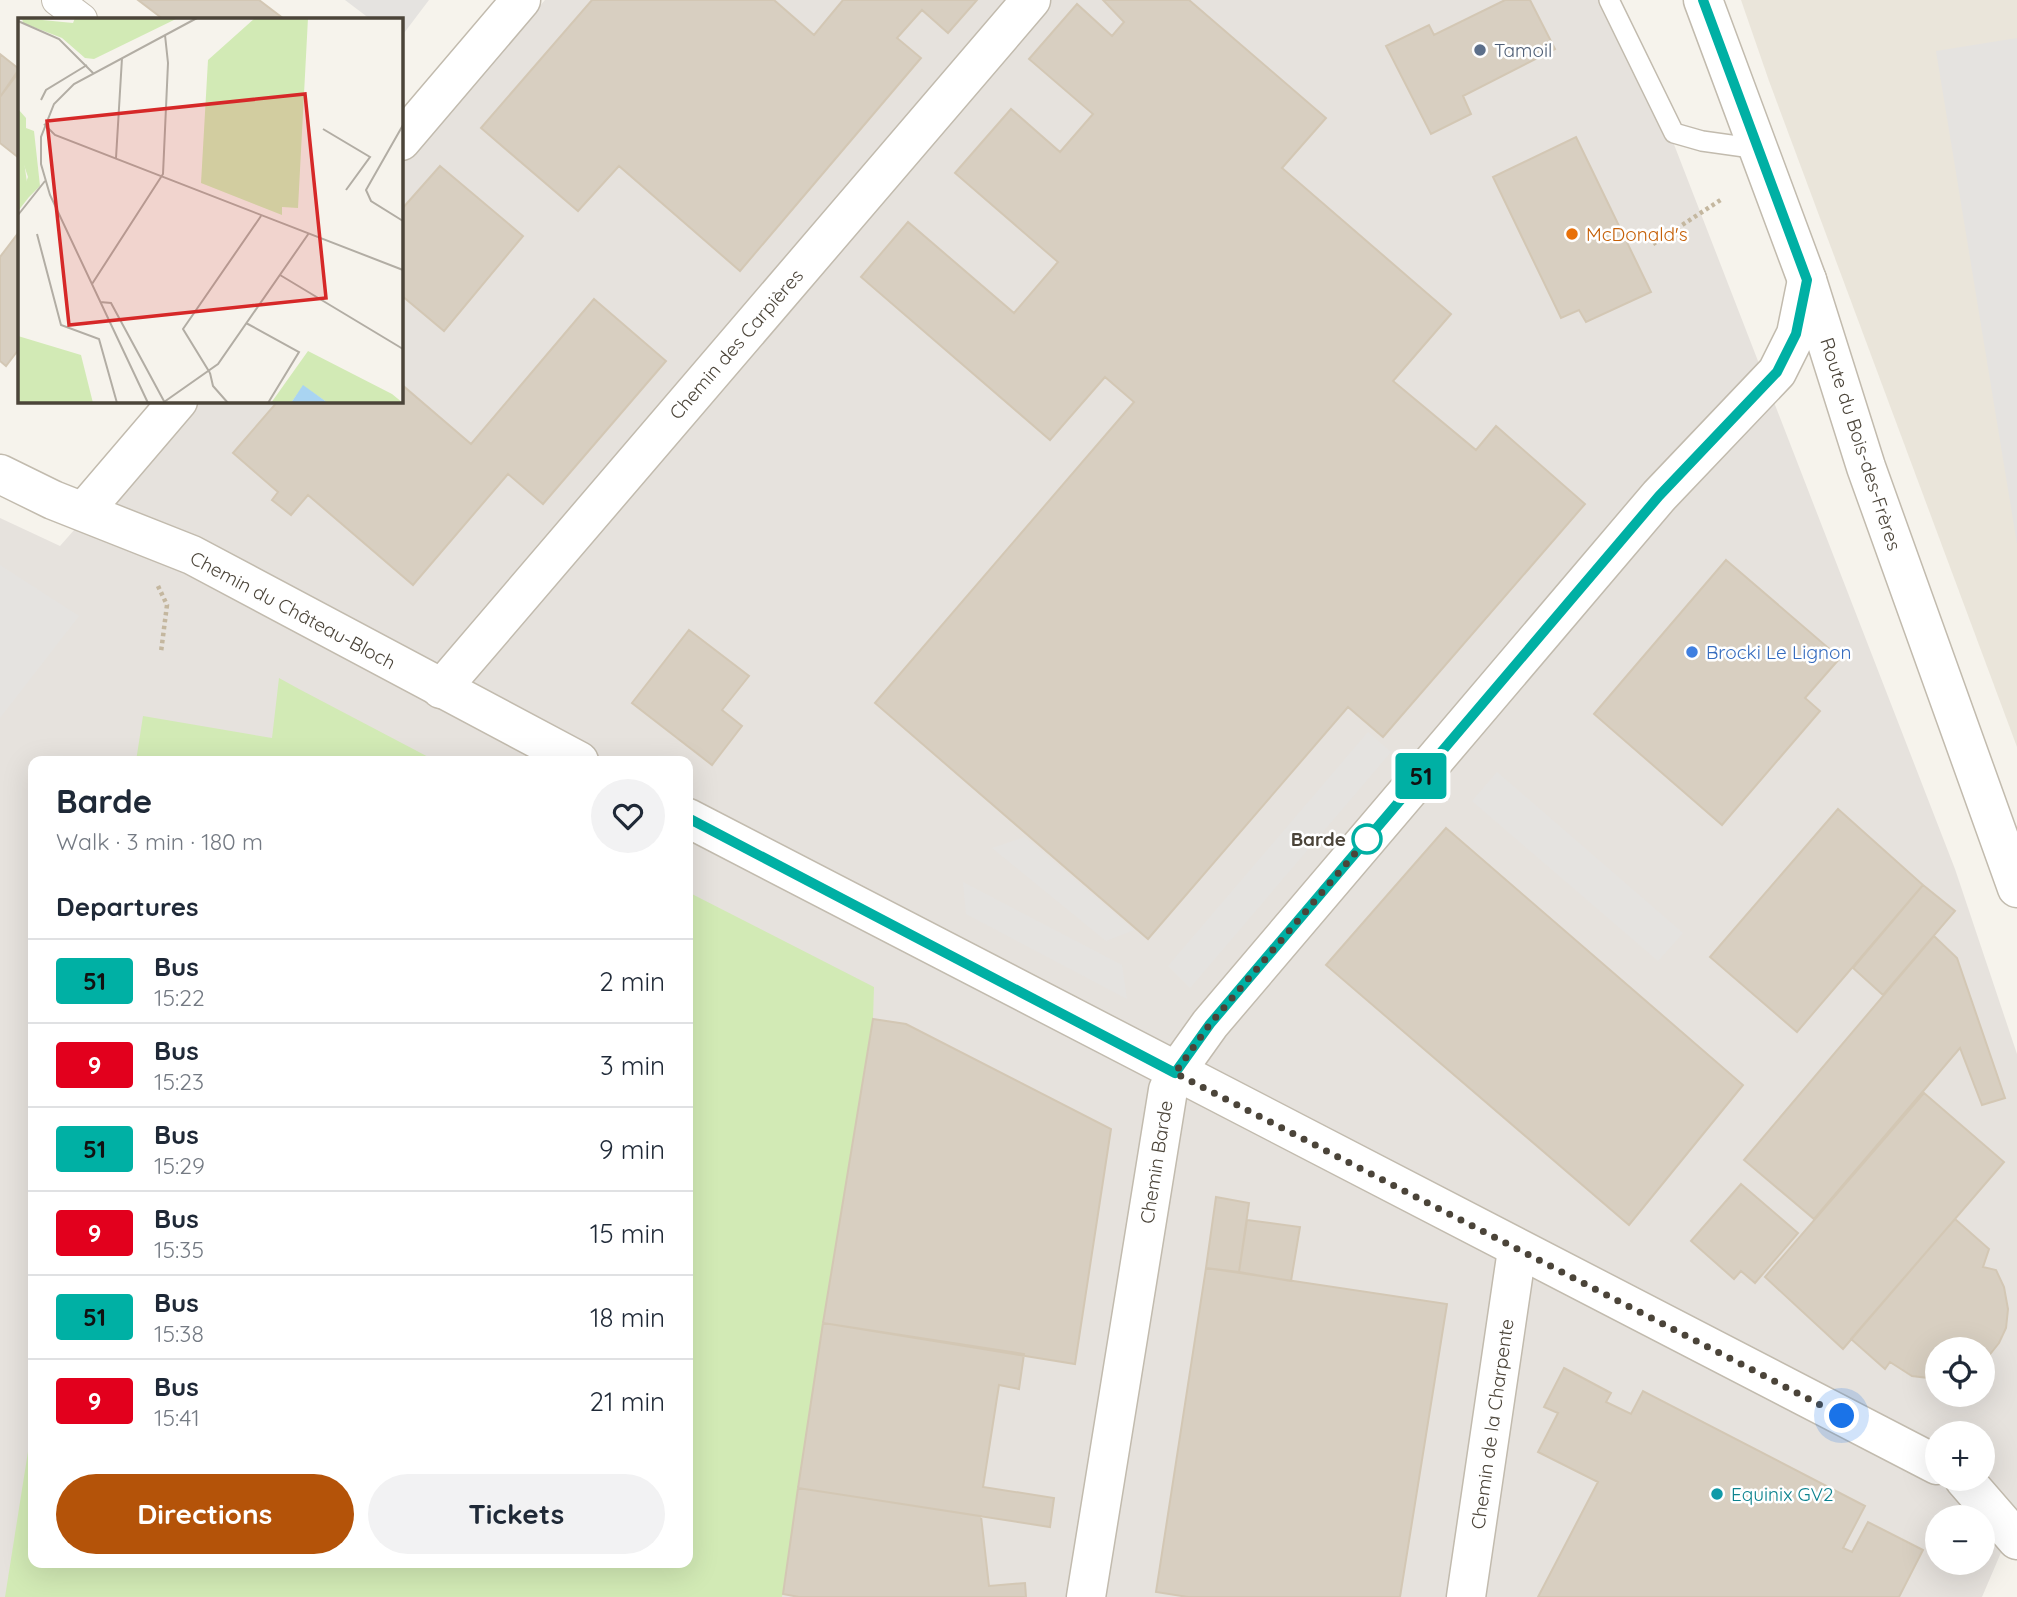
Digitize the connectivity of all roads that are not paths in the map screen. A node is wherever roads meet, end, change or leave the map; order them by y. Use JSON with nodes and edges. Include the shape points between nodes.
{"nodes":[{"id":1,"x":57,"y":0,"type":"edge"},
{"id":2,"x":521,"y":0,"type":"edge"},
{"id":3,"x":1031,"y":0,"type":"edge"},
{"id":4,"x":1609,"y":0,"type":"edge"},
{"id":5,"x":1703,"y":0,"type":"edge"},
{"id":6,"x":81,"y":18,"type":"edge"},
{"id":7,"x":402,"y":140,"type":"edge"},
{"id":8,"x":1759,"y":149,"type":"junction"},
{"id":9,"x":1807,"y":280,"type":"junction"},
{"id":10,"x":177,"y":402,"type":"edge"},
{"id":11,"x":0,"y":474,"type":"edge"},
{"id":12,"x":84,"y":512,"type":"junction"},
{"id":13,"x":441,"y":689,"type":"junction"},
{"id":14,"x":569,"y":756,"type":"edge"},
{"id":15,"x":693,"y":821,"type":"edge"},
{"id":16,"x":2017,"y":888,"type":"edge"},
{"id":17,"x":1175,"y":1073,"type":"junction"},
{"id":18,"x":1517,"y":1250,"type":"junction"},
{"id":19,"x":1925,"y":1459,"type":"edge"},
{"id":20,"x":1974,"y":1491,"type":"edge"},
{"id":21,"x":2017,"y":1540,"type":"edge"},
{"id":22,"x":1086,"y":1597,"type":"edge"},
{"id":23,"x":1466,"y":1597,"type":"edge"}],
"edges":[{"from":1,"to":6,"type":"street"},
{"from":2,"to":7,"type":"street"},
{"from":3,"to":13,"type":"street","name":"Chemin des Carpières"},
{"from":4,"to":8,"type":"lane","via":[[1674,133]]},
{"from":5,"to":8,"type":"street","name":"Route du Bois-des-Frères"},
{"from":8,"to":9,"type":"street","name":"Route du Bois-des-Frères"},
{"from":9,"to":16,"type":"street","name":"Route du Bois-des-Frères","via":[[1866,467]]},
{"from":9,"to":17,"type":"street","name":"Chemin Barde","via":[[1796,334],[1777,372],[1650,507],[1210,1024]]},
{"from":10,"to":12,"type":"street"},
{"from":11,"to":12,"type":"street","name":"Chemin du Château-Bloch"},
{"from":12,"to":13,"type":"street","name":"Chemin du Château-Bloch","via":[[192,555]]},
{"from":13,"to":14,"type":"street","name":"Chemin du Château-Bloch"},
{"from":15,"to":17,"type":"street"},
{"from":17,"to":18,"type":"street"},
{"from":17,"to":22,"type":"street","name":"Chemin Barde","via":[[1168,1090]]},
{"from":18,"to":19,"type":"street"},
{"from":18,"to":23,"type":"street","name":"Chemin de la Charpente"},
{"from":20,"to":21,"type":"street"}]}
